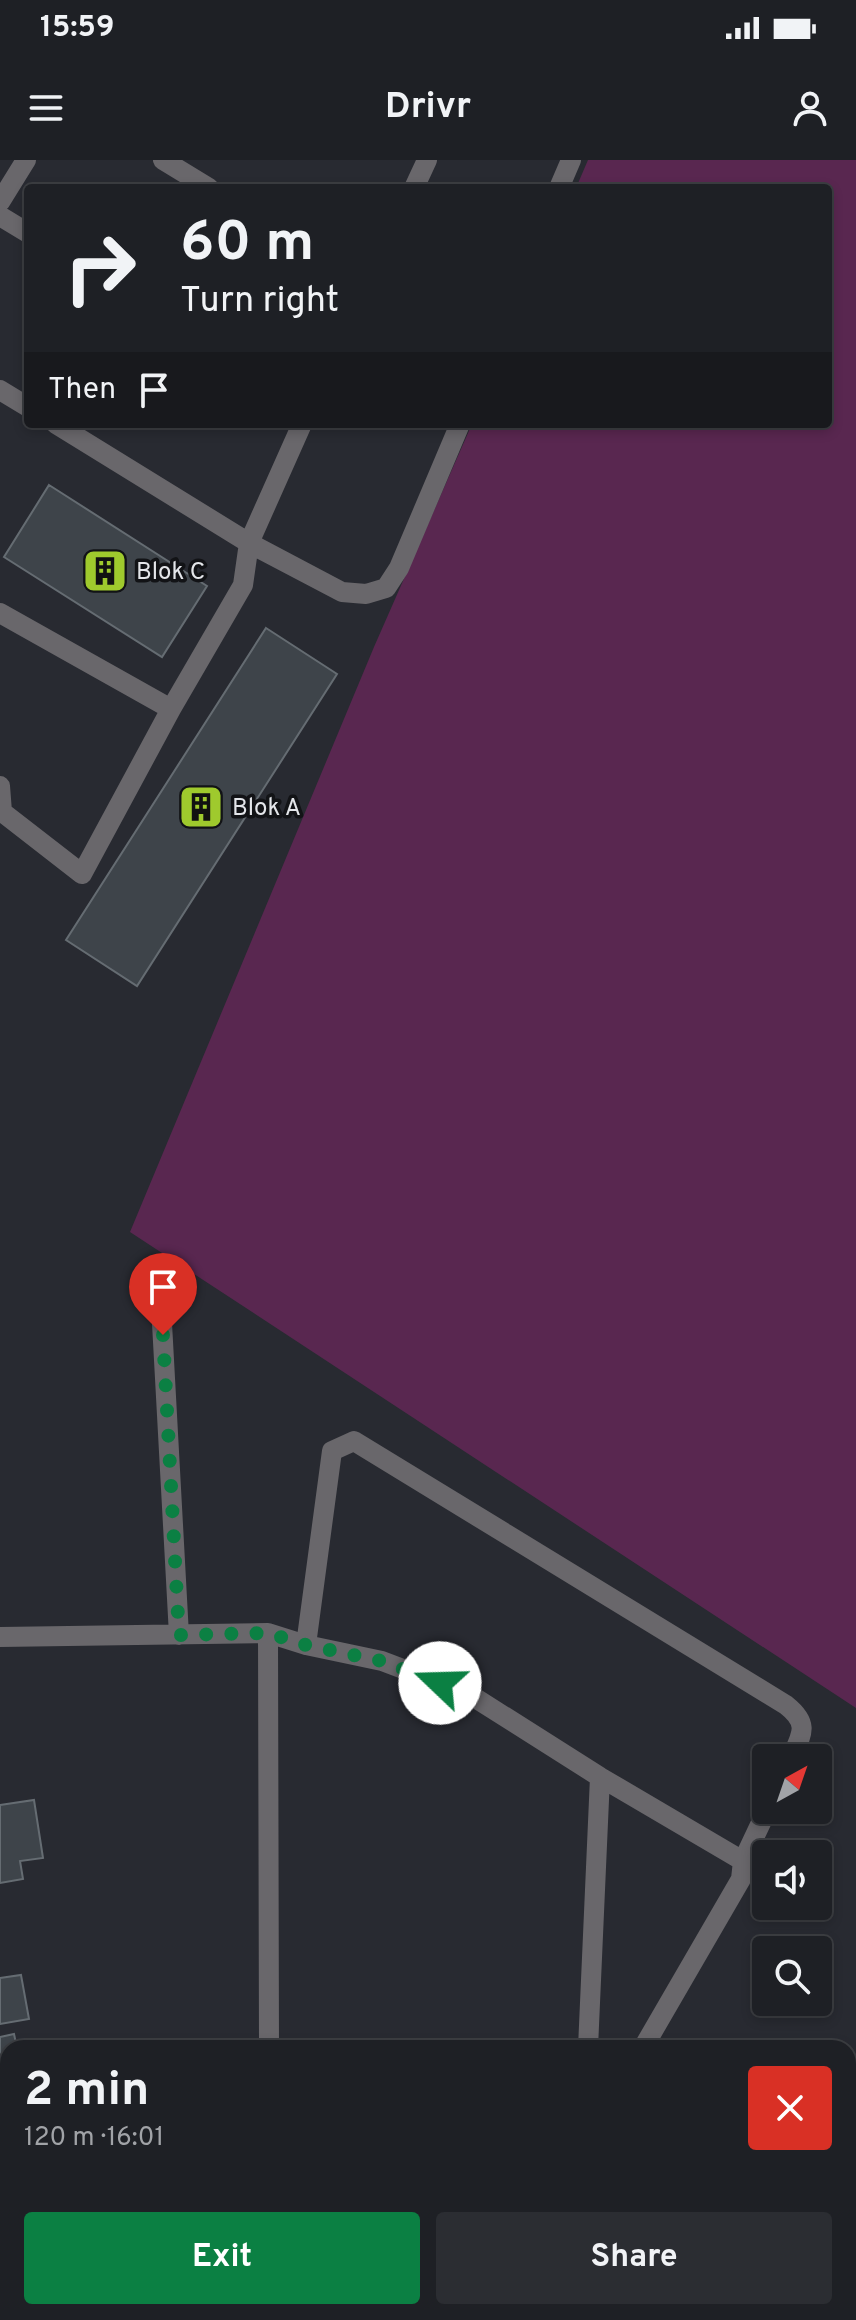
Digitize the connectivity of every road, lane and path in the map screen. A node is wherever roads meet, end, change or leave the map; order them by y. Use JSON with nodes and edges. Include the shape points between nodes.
{"nodes":[{"id":1,"x":26,"y":160,"type":"edge"},
{"id":2,"x":163,"y":160,"type":"edge"},
{"id":3,"x":427,"y":160,"type":"edge"},
{"id":4,"x":571,"y":160,"type":"edge"},
{"id":5,"x":202,"y":184,"type":"edge"},
{"id":6,"x":416,"y":184,"type":"edge"},
{"id":7,"x":561,"y":184,"type":"edge"},
{"id":8,"x":0,"y":202,"type":"edge"},
{"id":9,"x":0,"y":216,"type":"edge"},
{"id":10,"x":24,"y":231,"type":"edge"},
{"id":11,"x":0,"y":390,"type":"edge"},
{"id":12,"x":24,"y":405,"type":"edge"},
{"id":13,"x":62,"y":428,"type":"edge"},
{"id":14,"x":300,"y":428,"type":"edge"},
{"id":15,"x":458,"y":428,"type":"edge"},
{"id":16,"x":249,"y":543,"type":"junction"},
{"id":17,"x":0,"y":613,"type":"edge"},
{"id":18,"x":171,"y":709,"type":"junction"},
{"id":19,"x":0,"y":786,"type":"edge"},
{"id":20,"x":161,"y":1305,"type":"dead end"},
{"id":21,"x":268,"y":1633,"type":"junction"},
{"id":22,"x":179,"y":1635,"type":"junction"},
{"id":23,"x":0,"y":1637,"type":"edge"},
{"id":24,"x":306,"y":1645,"type":"junction"},
{"id":25,"x":796,"y":1744,"type":"edge"},
{"id":26,"x":600,"y":1777,"type":"junction"},
{"id":27,"x":760,"y":1824,"type":"edge"},
{"id":28,"x":743,"y":1861,"type":"junction"},
{"id":29,"x":269,"y":2040,"type":"edge"},
{"id":30,"x":588,"y":2040,"type":"edge"},
{"id":31,"x":648,"y":2040,"type":"edge"}],
"edges":[{"from":1,"to":8,"type":"street"},
{"from":2,"to":5,"type":"street"},
{"from":3,"to":6,"type":"street"},
{"from":4,"to":7,"type":"street"},
{"from":9,"to":10,"type":"street"},
{"from":11,"to":12,"type":"street"},
{"from":13,"to":16,"type":"street"},
{"from":14,"to":16,"type":"street"},
{"from":15,"to":16,"type":"street","via":[[386,588],[366,594],[342,592]]},
{"from":16,"to":18,"type":"street","via":[[243,585]]},
{"from":17,"to":18,"type":"street"},
{"from":18,"to":19,"type":"street","via":[[82,874],[2,812]]},
{"from":20,"to":22,"type":"street"},
{"from":21,"to":22,"type":"street"},
{"from":21,"to":24,"type":"street"},
{"from":21,"to":29,"type":"street"},
{"from":22,"to":23,"type":"street"},
{"from":24,"to":25,"type":"street","via":[[332,1451],[354,1441],[786,1705],[803,1725]]},
{"from":24,"to":26,"type":"street","via":[[382,1661],[469,1694]]},
{"from":26,"to":28,"type":"street"},
{"from":26,"to":30,"type":"street"},
{"from":27,"to":28,"type":"street"},
{"from":28,"to":31,"type":"street","via":[[741,1879]]}]}
